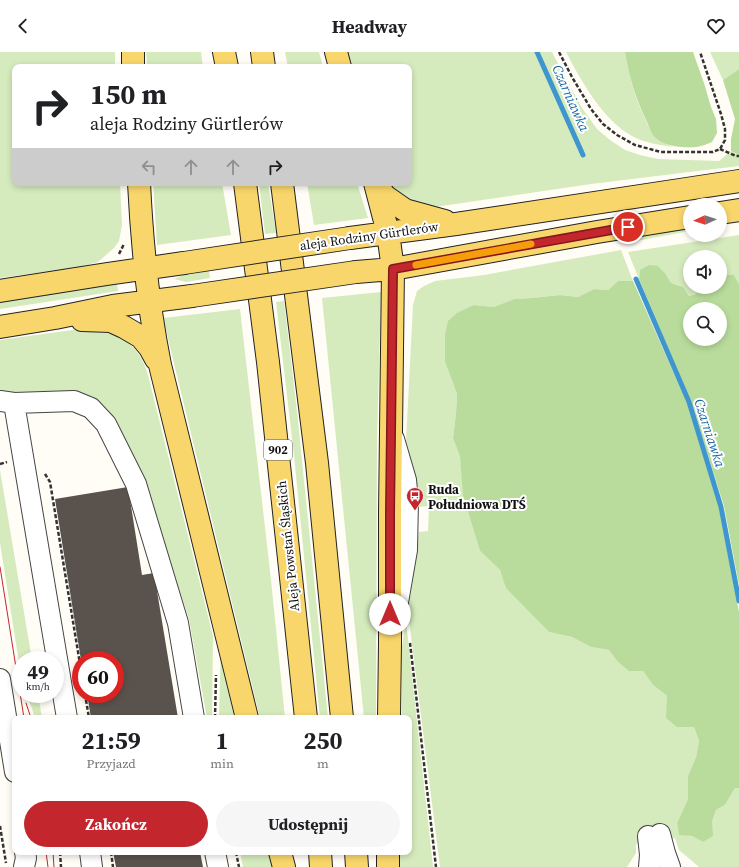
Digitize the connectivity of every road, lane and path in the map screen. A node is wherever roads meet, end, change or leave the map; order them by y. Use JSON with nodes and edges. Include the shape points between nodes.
{"nodes":[{"id":1,"x":133,"y":52,"type":"edge"},
{"id":2,"x":224,"y":52,"type":"edge"},
{"id":3,"x":262,"y":52,"type":"edge"},
{"id":4,"x":336,"y":52,"type":"edge"},
{"id":5,"x":559,"y":52,"type":"edge"},
{"id":6,"x":700,"y":52,"type":"edge"},
{"id":7,"x":133,"y":64,"type":"edge"},
{"id":8,"x":226,"y":64,"type":"edge"},
{"id":9,"x":264,"y":64,"type":"edge"},
{"id":10,"x":339,"y":64,"type":"edge"},
{"id":11,"x":720,"y":149,"type":"junction"},
{"id":12,"x":739,"y":156,"type":"edge"},
{"id":13,"x":739,"y":180,"type":"edge"},
{"id":14,"x":139,"y":186,"type":"edge"},
{"id":15,"x":245,"y":186,"type":"edge"},
{"id":16,"x":282,"y":186,"type":"edge"},
{"id":17,"x":377,"y":186,"type":"edge"},
{"id":18,"x":378,"y":186,"type":"edge"},
{"id":19,"x":739,"y":210,"type":"edge"},
{"id":20,"x":727,"y":212,"type":"edge"},
{"id":21,"x":683,"y":219,"type":"edge"},
{"id":22,"x":456,"y":224,"type":"junction"},
{"id":23,"x":142,"y":231,"type":"junction"},
{"id":24,"x":388,"y":233,"type":"junction"},
{"id":25,"x":146,"y":268,"type":"junction"},
{"id":26,"x":393,"y":269,"type":"junction"},
{"id":27,"x":107,"y":274,"type":"junction"},
{"id":28,"x":4,"y":291,"type":"edge"},
{"id":29,"x":149,"y":301,"type":"junction"},
{"id":30,"x":55,"y":318,"type":"junction"},
{"id":31,"x":9,"y":326,"type":"edge"},
{"id":32,"x":160,"y":365,"type":"junction"},
{"id":33,"x":7,"y":402,"type":"edge"},
{"id":34,"x":9,"y":424,"type":"edge"},
{"id":35,"x":400,"y":643,"type":"junction"},
{"id":36,"x":0,"y":679,"type":"edge"},
{"id":37,"x":86,"y":703,"type":"edge"},
{"id":38,"x":66,"y":715,"type":"edge"},
{"id":39,"x":88,"y":715,"type":"edge"},
{"id":40,"x":193,"y":715,"type":"edge"},
{"id":41,"x":246,"y":715,"type":"edge"},
{"id":42,"x":306,"y":715,"type":"edge"},
{"id":43,"x":342,"y":715,"type":"edge"},
{"id":44,"x":389,"y":715,"type":"edge"},
{"id":45,"x":412,"y":715,"type":"edge"},
{"id":46,"x":412,"y":718,"type":"edge"},
{"id":47,"x":12,"y":753,"type":"edge"},
{"id":48,"x":0,"y":826,"type":"edge"},
{"id":49,"x":60,"y":855,"type":"edge"},
{"id":50,"x":90,"y":855,"type":"edge"},
{"id":51,"x":112,"y":855,"type":"edge"},
{"id":52,"x":216,"y":855,"type":"edge"},
{"id":53,"x":237,"y":855,"type":"edge"},
{"id":54,"x":281,"y":855,"type":"edge"},
{"id":55,"x":320,"y":855,"type":"edge"},
{"id":56,"x":356,"y":855,"type":"edge"},
{"id":57,"x":388,"y":855,"type":"edge"},
{"id":58,"x":7,"y":867,"type":"edge"},
{"id":59,"x":61,"y":867,"type":"edge"},
{"id":60,"x":92,"y":867,"type":"edge"},
{"id":61,"x":114,"y":867,"type":"edge"},
{"id":62,"x":218,"y":867,"type":"edge"},
{"id":63,"x":239,"y":867,"type":"edge"},
{"id":64,"x":284,"y":867,"type":"edge"},
{"id":65,"x":321,"y":867,"type":"edge"},
{"id":66,"x":357,"y":867,"type":"edge"},
{"id":67,"x":388,"y":867,"type":"edge"},
{"id":68,"x":436,"y":867,"type":"edge"},
{"id":69,"x":649,"y":867,"type":"edge"},
{"id":70,"x":670,"y":867,"type":"edge"}],
"edges":[{"from":1,"to":7,"type":"main road"},
{"from":2,"to":8,"type":"main road"},
{"from":3,"to":9,"type":"main road"},
{"from":4,"to":10,"type":"main road"},
{"from":5,"to":11,"type":"path","via":[[591,110],[617,135],[635,145],[661,152],[713,152]]},
{"from":6,"to":11,"type":"path","via":[[725,130],[725,140]]},
{"from":11,"to":12,"type":"path"},
{"from":13,"to":22,"type":"main road","name":"aleja Rodziny Gürtlerów"},
{"from":14,"to":23,"type":"main road"},
{"from":15,"to":42,"type":"main road","name":"Aleja Powstań Śląskich","number":"902","via":[[268,362]]},
{"from":16,"to":43,"type":"main road","via":[[316,463]]},
{"from":17,"to":24,"type":"main road"},
{"from":18,"to":22,"type":"main road","via":[[385,196],[405,210]]},
{"from":19,"to":20,"type":"main road"},
{"from":21,"to":26,"type":"main road"},
{"from":22,"to":24,"type":"main road","name":"aleja Rodziny Gürtlerów"},
{"from":23,"to":25,"type":"main road"},
{"from":23,"to":27,"type":"main road","via":[[129,253]]},
{"from":24,"to":25,"type":"main road","name":"aleja Rodziny Gürtlerów","bridge":true},
{"from":24,"to":26,"type":"main road"},
{"from":25,"to":27,"type":"main road","name":"aleja Rodziny Gürtlerów"},
{"from":25,"to":29,"type":"main road"},
{"from":26,"to":29,"type":"main road","bridge":true},
{"from":26,"to":35,"type":"main road","via":[[390,513]]},
{"from":27,"to":28,"type":"main road","name":"aleja Rodziny Gürtlerów"},
{"from":29,"to":30,"type":"main road"},
{"from":29,"to":32,"type":"main road"},
{"from":30,"to":31,"type":"main road"},
{"from":30,"to":32,"type":"main road","via":[[111,321],[141,337]]},
{"from":32,"to":41,"type":"main road"},
{"from":33,"to":34,"type":"street"},
{"from":33,"to":40,"type":"street","via":[[74,401],[91,408],[106,424],[136,484],[178,623]]},
{"from":34,"to":38,"type":"street"},
{"from":35,"to":44,"type":"main road"},
{"from":35,"to":45,"type":"path"},
{"from":36,"to":47,"type":"street"},
{"from":37,"to":39,"type":"path"},
{"from":46,"to":68,"type":"path"},
{"from":48,"to":58,"type":"path"},
{"from":49,"to":59,"type":"path"},
{"from":50,"to":60,"type":"street"},
{"from":51,"to":61,"type":"path"},
{"from":52,"to":62,"type":"street"},
{"from":53,"to":63,"type":"path"},
{"from":54,"to":64,"type":"main road"},
{"from":55,"to":65,"type":"main road"},
{"from":56,"to":66,"type":"main road"},
{"from":57,"to":67,"type":"main road"},
{"from":69,"to":70,"type":"street","via":[[654,835]]}]}
